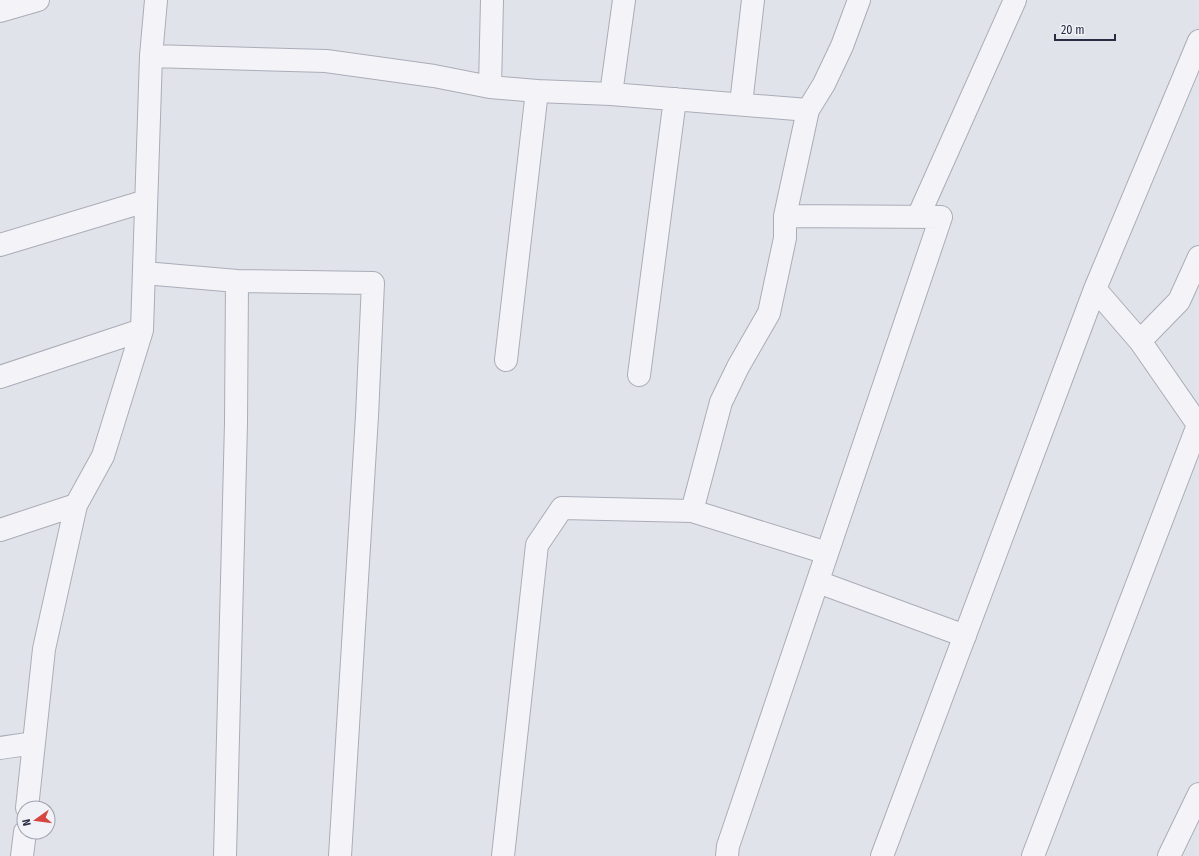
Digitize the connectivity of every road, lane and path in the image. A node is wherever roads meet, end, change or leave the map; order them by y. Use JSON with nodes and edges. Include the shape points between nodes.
{"nodes":[{"id":1,"x":38,"y":0,"type":"edge"},
{"id":2,"x":156,"y":0,"type":"edge"},
{"id":3,"x":492,"y":0,"type":"edge"},
{"id":4,"x":624,"y":0,"type":"edge"},
{"id":5,"x":753,"y":0,"type":"edge"},
{"id":6,"x":860,"y":0,"type":"edge"},
{"id":7,"x":1014,"y":0,"type":"edge"},
{"id":8,"x":0,"y":11,"type":"edge"},
{"id":9,"x":1199,"y":41,"type":"edge"},
{"id":10,"x":151,"y":56,"type":"junction"},
{"id":11,"x":490,"y":87,"type":"junction"},
{"id":12,"x":538,"y":91,"type":"junction"},
{"id":13,"x":611,"y":94,"type":"junction"},
{"id":14,"x":675,"y":99,"type":"junction"},
{"id":15,"x":741,"y":104,"type":"junction"},
{"id":16,"x":808,"y":110,"type":"junction"},
{"id":17,"x":146,"y":202,"type":"junction"},
{"id":18,"x":785,"y":216,"type":"junction"},
{"id":19,"x":918,"y":217,"type":"junction"},
{"id":20,"x":0,"y":245,"type":"edge"},
{"id":21,"x":1199,"y":257,"type":"edge"},
{"id":22,"x":144,"y":273,"type":"junction"},
{"id":23,"x":237,"y":281,"type":"junction"},
{"id":24,"x":1095,"y":289,"type":"junction"},
{"id":25,"x":142,"y":330,"type":"junction"},
{"id":26,"x":1140,"y":341,"type":"junction"},
{"id":27,"x":506,"y":360,"type":"dead end"},
{"id":28,"x":639,"y":375,"type":"dead end"},
{"id":29,"x":0,"y":377,"type":"edge"},
{"id":30,"x":1199,"y":425,"type":"edge"},
{"id":31,"x":76,"y":506,"type":"junction"},
{"id":32,"x":692,"y":511,"type":"junction"},
{"id":33,"x":0,"y":530,"type":"edge"},
{"id":34,"x":827,"y":553,"type":"junction"},
{"id":35,"x":818,"y":582,"type":"junction"},
{"id":36,"x":965,"y":636,"type":"junction"},
{"id":37,"x":34,"y":743,"type":"junction"},
{"id":38,"x":0,"y":748,"type":"edge"},
{"id":39,"x":1199,"y":794,"type":"edge"},
{"id":40,"x":28,"y":800,"type":"edge"},
{"id":41,"x":24,"y":840,"type":"edge"},
{"id":42,"x":22,"y":856,"type":"edge"},
{"id":43,"x":225,"y":856,"type":"edge"},
{"id":44,"x":340,"y":856,"type":"edge"},
{"id":45,"x":503,"y":856,"type":"edge"},
{"id":46,"x":727,"y":856,"type":"edge"},
{"id":47,"x":882,"y":856,"type":"edge"},
{"id":48,"x":1033,"y":856,"type":"edge"},
{"id":49,"x":1169,"y":856,"type":"edge"}],
"edges":[{"from":1,"to":8,"type":"street"},
{"from":2,"to":10,"type":"street"},
{"from":3,"to":11,"type":"street"},
{"from":4,"to":13,"type":"street"},
{"from":5,"to":15,"type":"street"},
{"from":6,"to":16,"type":"street","via":[[842,46]]},
{"from":7,"to":19,"type":"street"},
{"from":9,"to":24,"type":"street"},
{"from":10,"to":11,"type":"street","via":[[326,61],[434,76]]},
{"from":10,"to":17,"type":"street"},
{"from":11,"to":12,"type":"street"},
{"from":12,"to":13,"type":"street"},
{"from":12,"to":27,"type":"street"},
{"from":13,"to":14,"type":"street"},
{"from":14,"to":15,"type":"street"},
{"from":14,"to":28,"type":"street"},
{"from":15,"to":16,"type":"street"},
{"from":16,"to":18,"type":"street"},
{"from":17,"to":20,"type":"street"},
{"from":17,"to":22,"type":"street"},
{"from":18,"to":19,"type":"street"},
{"from":18,"to":32,"type":"street","via":[[785,238],[769,313],[720,402]]},
{"from":19,"to":34,"type":"street","via":[[941,217]]},
{"from":21,"to":26,"type":"street","via":[[1179,301]]},
{"from":22,"to":23,"type":"street"},
{"from":22,"to":25,"type":"street"},
{"from":23,"to":43,"type":"street"},
{"from":23,"to":44,"type":"street","via":[[373,283]]},
{"from":24,"to":26,"type":"street"},
{"from":24,"to":36,"type":"street"},
{"from":25,"to":29,"type":"street"},
{"from":25,"to":31,"type":"street","via":[[103,456]]},
{"from":26,"to":30,"type":"street"},
{"from":30,"to":48,"type":"street"},
{"from":31,"to":33,"type":"street"},
{"from":31,"to":37,"type":"street","via":[[44,649]]},
{"from":32,"to":34,"type":"street"},
{"from":32,"to":45,"type":"street","via":[[562,508],[537,545]]},
{"from":34,"to":35,"type":"street"},
{"from":35,"to":36,"type":"street"},
{"from":35,"to":46,"type":"street"},
{"from":36,"to":47,"type":"street"},
{"from":37,"to":38,"type":"street"},
{"from":37,"to":40,"type":"street"},
{"from":39,"to":49,"type":"street"},
{"from":41,"to":42,"type":"street"}]}
